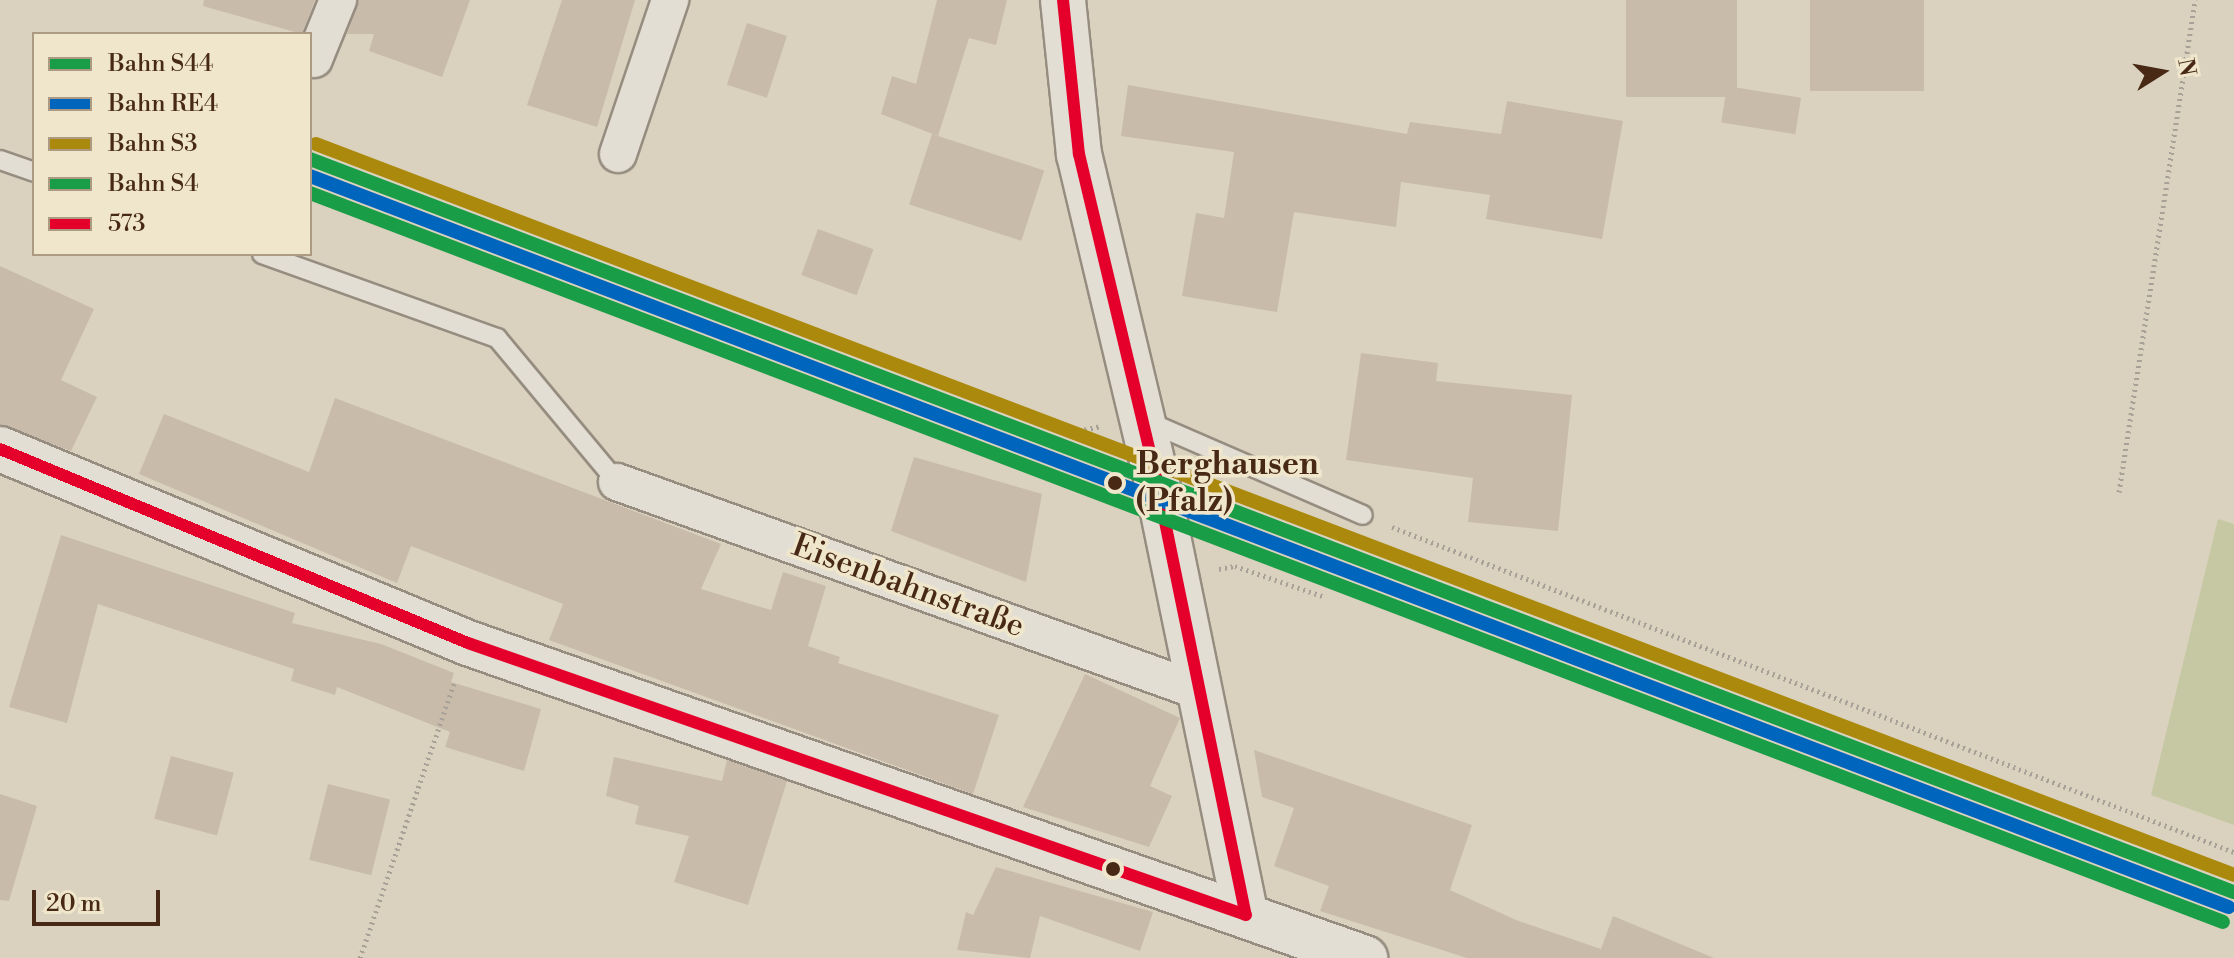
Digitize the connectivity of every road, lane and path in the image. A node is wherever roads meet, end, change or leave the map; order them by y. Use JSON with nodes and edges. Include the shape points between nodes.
{"nodes":[{"id":1,"x":338,"y":0,"type":"edge"},
{"id":2,"x":670,"y":0,"type":"edge"},
{"id":3,"x":1063,"y":0,"type":"edge"},
{"id":4,"x":2195,"y":0,"type":"edge"},
{"id":5,"x":314,"y":59,"type":"dead end"},
{"id":6,"x":618,"y":154,"type":"dead end"},
{"id":7,"x":0,"y":160,"type":"edge"},
{"id":8,"x":32,"y":171,"type":"edge"},
{"id":9,"x":268,"y":256,"type":"edge"},
{"id":10,"x":989,"y":401,"type":"dead end"},
{"id":11,"x":1141,"y":417,"type":"junction"},
{"id":12,"x":0,"y":449,"type":"edge"},
{"id":13,"x":617,"y":482,"type":"joint"},
{"id":14,"x":2119,"y":492,"type":"dead end"},
{"id":15,"x":1363,"y":515,"type":"joint"},
{"id":16,"x":1176,"y":576,"type":"junction"},
{"id":17,"x":1325,"y":597,"type":"dead end"},
{"id":18,"x":468,"y":643,"type":"junction"},
{"id":19,"x":1199,"y":691,"type":"junction"},
{"id":20,"x":2234,"y":852,"type":"edge"},
{"id":21,"x":1246,"y":915,"type":"junction"},
{"id":22,"x":1339,"y":953,"type":"edge"},
{"id":23,"x":360,"y":958,"type":"edge"}],
"edges":[{"from":1,"to":5,"type":"street"},
{"from":2,"to":6,"type":"street"},
{"from":3,"to":11,"type":"main road","via":[[1079,154]]},
{"from":4,"to":14,"type":"path"},
{"from":7,"to":8,"type":"lane"},
{"from":9,"to":13,"type":"lane","via":[[497,338]]},
{"from":10,"to":11,"type":"path","via":[[1073,432]]},
{"from":11,"to":15,"type":"lane","via":[[1178,440]]},
{"from":11,"to":16,"type":"main road"},
{"from":12,"to":18,"type":"main road"},
{"from":13,"to":19,"type":"street","name":"Eisenbahnstraße"},
{"from":15,"to":20,"type":"path"},
{"from":16,"to":17,"type":"path","via":[[1235,566]]},
{"from":16,"to":19,"type":"main road"},
{"from":18,"to":21,"type":"main road"},
{"from":18,"to":23,"type":"path"},
{"from":19,"to":21,"type":"main road"},
{"from":21,"to":22,"type":"main road"}]}
